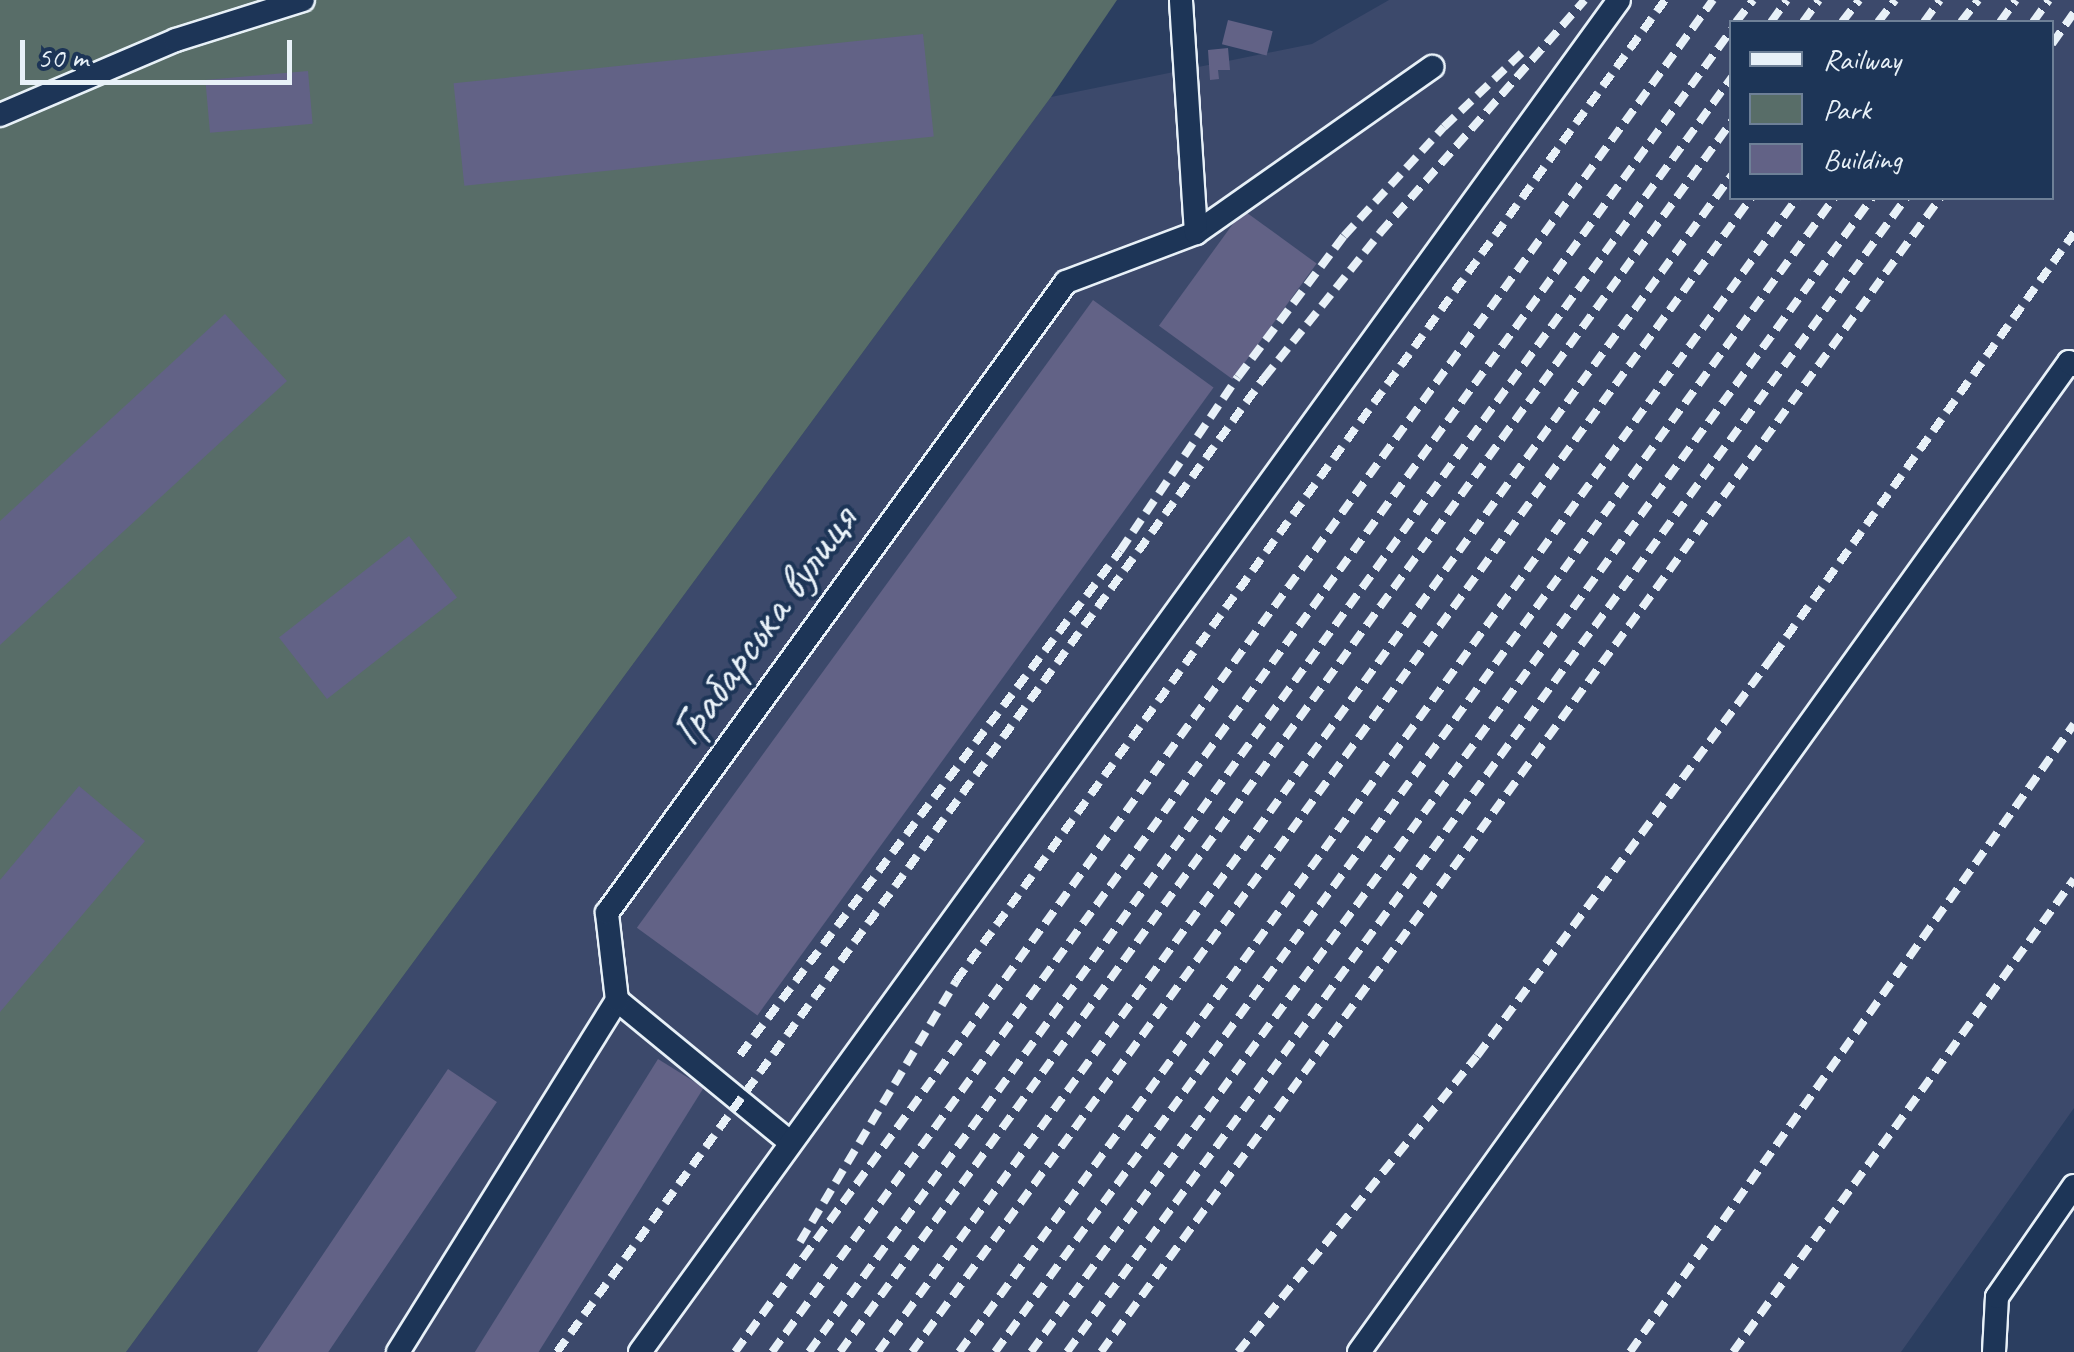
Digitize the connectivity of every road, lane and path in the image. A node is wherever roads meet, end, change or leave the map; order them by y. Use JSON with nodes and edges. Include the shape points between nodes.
{"nodes":[{"id":1,"x":303,"y":0,"type":"edge"},
{"id":2,"x":1180,"y":0,"type":"edge"},
{"id":3,"x":1620,"y":0,"type":"edge"},
{"id":4,"x":1432,"y":68,"type":"dead end"},
{"id":5,"x":0,"y":114,"type":"edge"},
{"id":6,"x":1196,"y":232,"type":"junction"},
{"id":7,"x":2074,"y":365,"type":"edge"},
{"id":8,"x":617,"y":1000,"type":"junction"},
{"id":9,"x":790,"y":1142,"type":"junction"},
{"id":10,"x":2074,"y":1186,"type":"edge"},
{"id":11,"x":398,"y":1352,"type":"edge"},
{"id":12,"x":640,"y":1352,"type":"edge"},
{"id":13,"x":1359,"y":1352,"type":"edge"},
{"id":14,"x":1994,"y":1352,"type":"edge"}],
"edges":[{"from":1,"to":5,"type":"lane","via":[[176,40]]},
{"from":2,"to":6,"type":"lane"},
{"from":3,"to":9,"type":"lane"},
{"from":4,"to":6,"type":"lane","name":"Грабарська вулиця"},
{"from":6,"to":8,"type":"lane","name":"Грабарська вулиця","via":[[1066,282],[606,913]]},
{"from":7,"to":13,"type":"lane","via":[[2068,362]]},
{"from":8,"to":9,"type":"lane"},
{"from":8,"to":11,"type":"lane"},
{"from":9,"to":12,"type":"lane"},
{"from":10,"to":14,"type":"lane","via":[[1997,1296]]}]}
